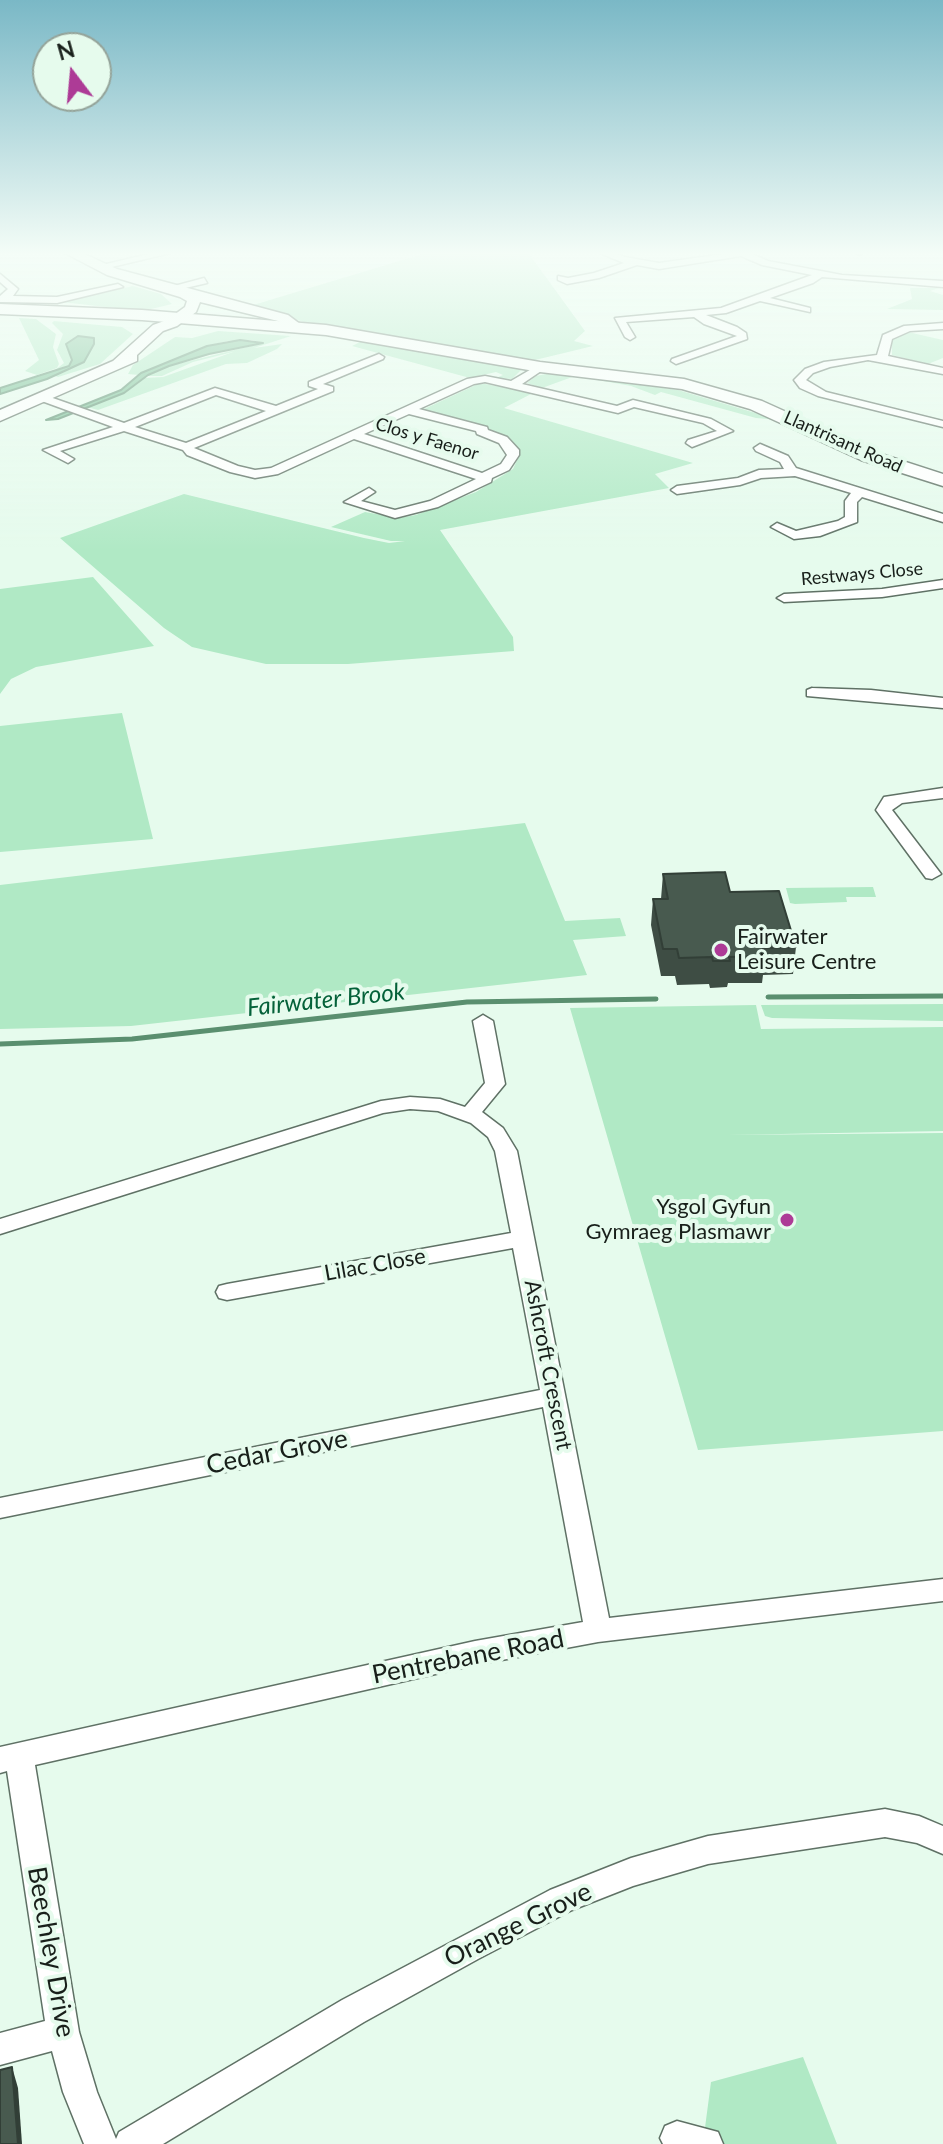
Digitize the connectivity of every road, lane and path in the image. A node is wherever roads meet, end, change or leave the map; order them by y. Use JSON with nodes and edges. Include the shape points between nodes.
{"nodes":[{"id":1,"x":141,"y":351,"type":"edge"},
{"id":2,"x":447,"y":351,"type":"edge"},
{"id":3,"x":699,"y":351,"type":"edge"},
{"id":4,"x":883,"y":351,"type":"edge"},
{"id":5,"x":379,"y":357,"type":"dead end"},
{"id":6,"x":882,"y":357,"type":"junction"},
{"id":7,"x":676,"y":361,"type":"dead end"},
{"id":8,"x":540,"y":367,"type":"junction"},
{"id":9,"x":943,"y":371,"type":"edge"},
{"id":10,"x":513,"y":385,"type":"junction"},
{"id":11,"x":329,"y":389,"type":"junction"},
{"id":12,"x":342,"y":392,"type":"dead end"},
{"id":13,"x":43,"y":398,"type":"junction"},
{"id":14,"x":276,"y":410,"type":"junction"},
{"id":15,"x":409,"y":410,"type":"junction"},
{"id":16,"x":0,"y":416,"type":"edge"},
{"id":17,"x":941,"y":421,"type":"edge"},
{"id":18,"x":128,"y":426,"type":"junction"},
{"id":19,"x":355,"y":435,"type":"junction"},
{"id":20,"x":692,"y":443,"type":"dead end"},
{"id":21,"x":187,"y":447,"type":"junction"},
{"id":22,"x":760,"y":448,"type":"dead end"},
{"id":23,"x":68,"y":459,"type":"dead end"},
{"id":24,"x":790,"y":472,"type":"junction"},
{"id":25,"x":486,"y":478,"type":"junction"},
{"id":26,"x":943,"y":480,"type":"edge"},
{"id":27,"x":677,"y":490,"type":"dead end"},
{"id":28,"x":369,"y":492,"type":"dead end"},
{"id":29,"x":860,"y":492,"type":"junction"},
{"id":30,"x":943,"y":518,"type":"edge"},
{"id":31,"x":777,"y":527,"type":"dead end"},
{"id":32,"x":943,"y":584,"type":"edge"},
{"id":33,"x":784,"y":598,"type":"dead end"},
{"id":34,"x":812,"y":693,"type":"dead end"},
{"id":35,"x":943,"y":703,"type":"edge"},
{"id":36,"x":943,"y":793,"type":"edge"},
{"id":37,"x":939,"y":879,"type":"edge"},
{"id":38,"x":483,"y":1021,"type":"dead end"},
{"id":39,"x":470,"y":1114,"type":"junction"},
{"id":40,"x":0,"y":1227,"type":"edge"},
{"id":41,"x":522,"y":1239,"type":"junction"},
{"id":42,"x":227,"y":1292,"type":"dead end"},
{"id":43,"x":554,"y":1396,"type":"junction"},
{"id":44,"x":0,"y":1508,"type":"edge"},
{"id":45,"x":943,"y":1590,"type":"edge"},
{"id":46,"x":598,"y":1631,"type":"junction"},
{"id":47,"x":10,"y":1758,"type":"edge"},
{"id":48,"x":943,"y":1840,"type":"edge"},
{"id":49,"x":63,"y":2032,"type":"junction"},
{"id":50,"x":0,"y":2049,"type":"edge"},
{"id":51,"x":101,"y":2144,"type":"edge"},
{"id":52,"x":131,"y":2144,"type":"edge"}],
"edges":[{"from":1,"to":13,"type":"main road"},
{"from":2,"to":8,"type":"main road","name":"Llantrisant Road"},
{"from":3,"to":7,"type":"street"},
{"from":4,"to":6,"type":"street"},
{"from":5,"to":11,"type":"street","via":[[313,384]]},
{"from":6,"to":9,"type":"street"},
{"from":6,"to":17,"type":"street","via":[[842,360],[809,371],[800,380],[822,394]]},
{"from":8,"to":10,"type":"street"},
{"from":8,"to":26,"type":"main road","name":"Llantrisant Road","via":[[713,391],[793,419],[868,456]]},
{"from":10,"to":15,"type":"street","via":[[477,380]]},
{"from":10,"to":20,"type":"street","via":[[618,410],[633,403],[727,431]]},
{"from":11,"to":12,"type":"street"},
{"from":11,"to":14,"type":"street"},
{"from":13,"to":16,"type":"main road"},
{"from":13,"to":18,"type":"street"},
{"from":14,"to":18,"type":"street","via":[[215,391]]},
{"from":14,"to":21,"type":"street"},
{"from":15,"to":19,"type":"street"},
{"from":15,"to":25,"type":"street","via":[[503,440],[513,455]]},
{"from":18,"to":21,"type":"street"},
{"from":18,"to":23,"type":"street","via":[[49,450]]},
{"from":19,"to":21,"type":"street","via":[[274,471],[255,474]]},
{"from":19,"to":25,"type":"street","name":"Clos y Faenor"},
{"from":22,"to":24,"type":"street","via":[[789,463]]},
{"from":24,"to":27,"type":"street","via":[[759,474],[747,483]]},
{"from":24,"to":29,"type":"street"},
{"from":25,"to":28,"type":"street","via":[[434,504],[395,514],[350,502]]},
{"from":29,"to":30,"type":"street"},
{"from":29,"to":31,"type":"street","via":[[851,501],[852,519],[827,530],[792,537]]},
{"from":32,"to":33,"type":"street","name":"Restways Close"},
{"from":34,"to":35,"type":"street"},
{"from":36,"to":37,"type":"street","via":[[900,798],[884,810]]},
{"from":38,"to":39,"type":"street","via":[[495,1084]]},
{"from":39,"to":40,"type":"street","name":"Ashcroft Crescent","via":[[425,1103],[381,1107]]},
{"from":39,"to":41,"type":"street","name":"Ashcroft Crescent","via":[[496,1133],[506,1151]]},
{"from":41,"to":42,"type":"street","name":"Lilac Close"},
{"from":41,"to":43,"type":"street","name":"Ashcroft Crescent"},
{"from":43,"to":44,"type":"street","name":"Cedar Grove"},
{"from":43,"to":46,"type":"street","name":"Ashcroft Crescent"},
{"from":45,"to":46,"type":"street","name":"Pentrebane Road"},
{"from":46,"to":47,"type":"street","name":"Pentrebane Road","via":[[475,1653]]},
{"from":47,"to":49,"type":"street","name":"Beechley Drive"},
{"from":48,"to":52,"type":"street","name":"Orange Grove","via":[[885,1823],[708,1850],[631,1872],[561,1900],[467,1948]]},
{"from":49,"to":50,"type":"street"},
{"from":49,"to":51,"type":"street","name":"Beechley Drive"}]}
